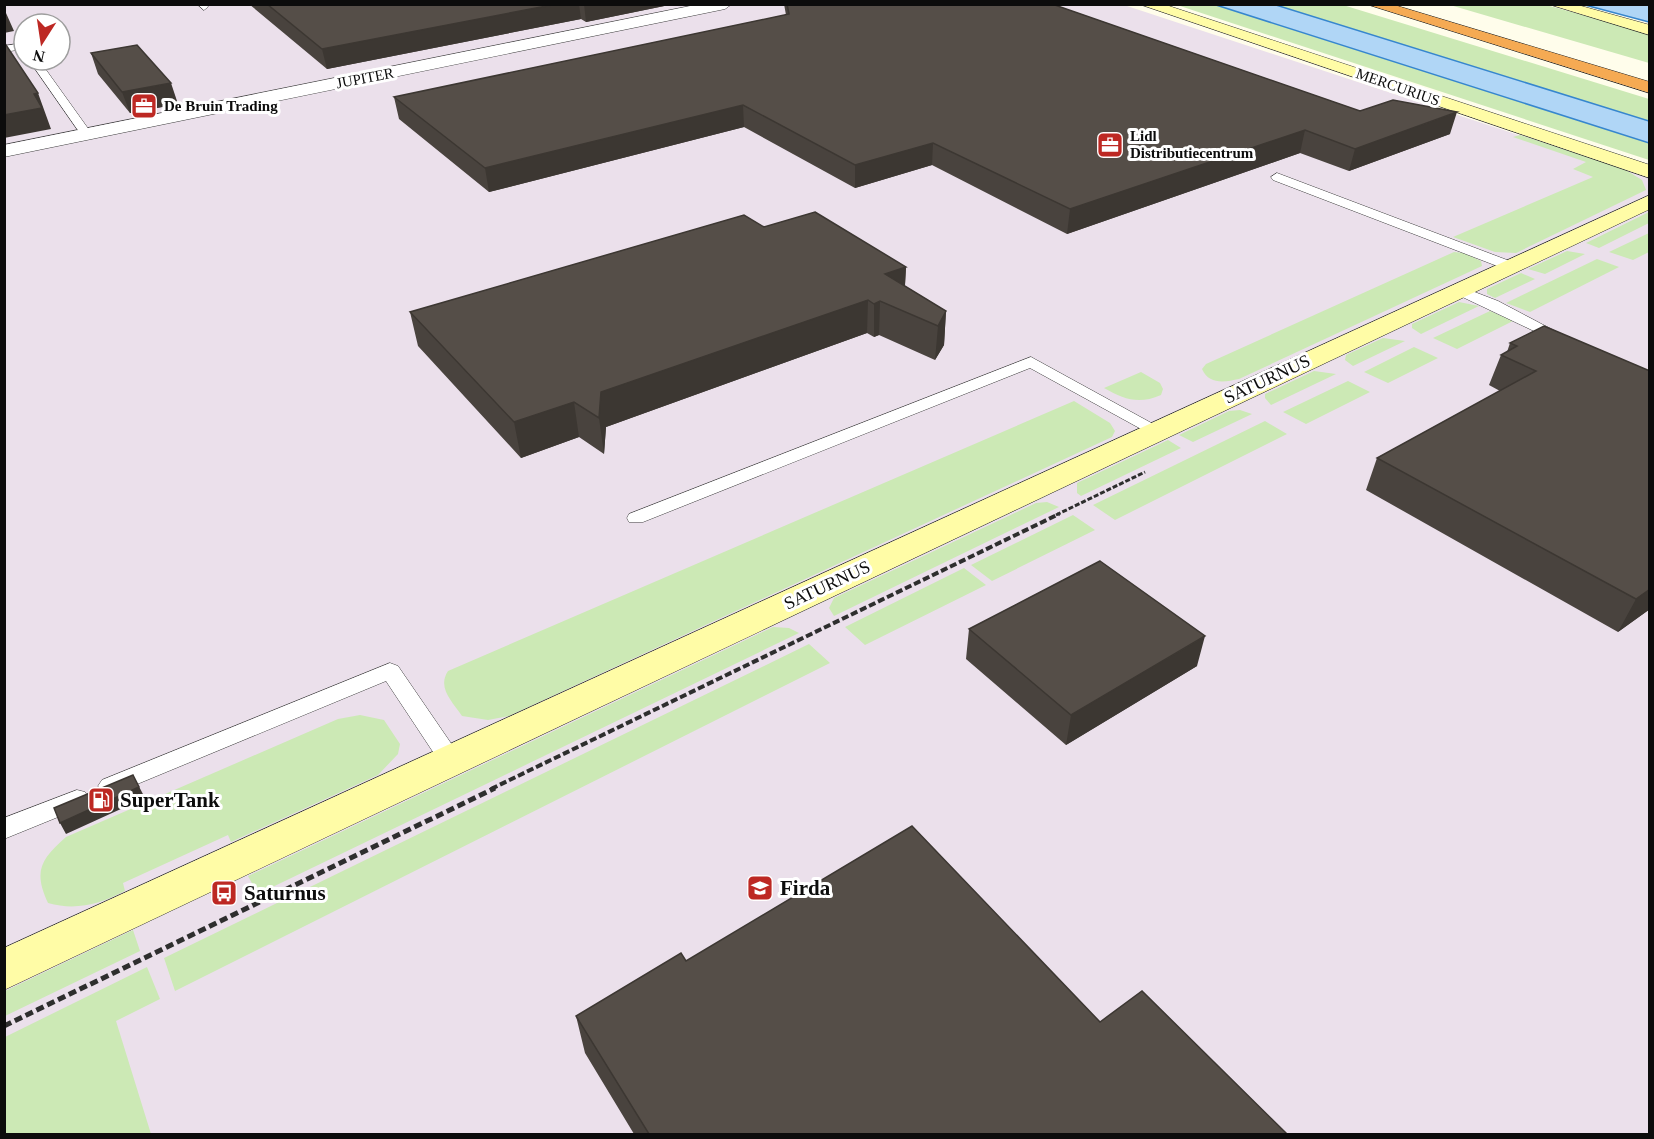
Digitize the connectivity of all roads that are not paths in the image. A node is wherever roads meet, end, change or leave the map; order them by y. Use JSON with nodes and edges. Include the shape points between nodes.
{"nodes":[{"id":1,"x":725,"y":4,"type":"edge"},
{"id":2,"x":1146,"y":4,"type":"edge"},
{"id":3,"x":1372,"y":4,"type":"edge"},
{"id":4,"x":1414,"y":4,"type":"edge"},
{"id":5,"x":1426,"y":4,"type":"edge"},
{"id":6,"x":1555,"y":4,"type":"edge"},
{"id":7,"x":1478,"y":25,"type":"junction"},
{"id":8,"x":1650,"y":30,"type":"edge"},
{"id":9,"x":42,"y":72,"type":"edge"},
{"id":10,"x":1650,"y":75,"type":"edge"},
{"id":11,"x":1650,"y":88,"type":"edge"},
{"id":12,"x":86,"y":134,"type":"junction"},
{"id":13,"x":4,"y":151,"type":"edge"},
{"id":14,"x":1650,"y":172,"type":"edge"},
{"id":15,"x":1277,"y":177,"type":"dead end"},
{"id":16,"x":1650,"y":201,"type":"edge"},
{"id":17,"x":1510,"y":266,"type":"junction"},
{"id":18,"x":1459,"y":290,"type":"junction"},
{"id":19,"x":1573,"y":343,"type":"edge"},
{"id":20,"x":1158,"y":431,"type":"junction"},
{"id":21,"x":636,"y":518,"type":"dead end"},
{"id":22,"x":451,"y":761,"type":"junction"},
{"id":23,"x":4,"y":829,"type":"edge"},
{"id":24,"x":6,"y":963,"type":"edge"}],
"edges":[{"from":1,"to":12,"type":"street","name":"JUPITER"},
{"from":2,"to":14,"type":"main road","name":"MERCURIUS"},
{"from":3,"to":11,"type":"highway"},
{"from":4,"to":7,"type":"highway"},
{"from":5,"to":7,"type":"highway"},
{"from":6,"to":8,"type":"main road"},
{"from":7,"to":10,"type":"highway"},
{"from":9,"to":12,"type":"lane"},
{"from":12,"to":13,"type":"street","name":"JUPITER"},
{"from":15,"to":17,"type":"lane"},
{"from":16,"to":17,"type":"main road","name":"SATURNUS"},
{"from":17,"to":18,"type":"main road","name":"SATURNUS"},
{"from":18,"to":19,"type":"lane"},
{"from":18,"to":20,"type":"main road","name":"SATURNUS"},
{"from":20,"to":21,"type":"lane","via":[[1031,362]]},
{"from":20,"to":22,"type":"main road","name":"SATURNUS"},
{"from":22,"to":23,"type":"lane","via":[[390,671]]},
{"from":22,"to":24,"type":"main road","name":"SATURNUS"}]}
